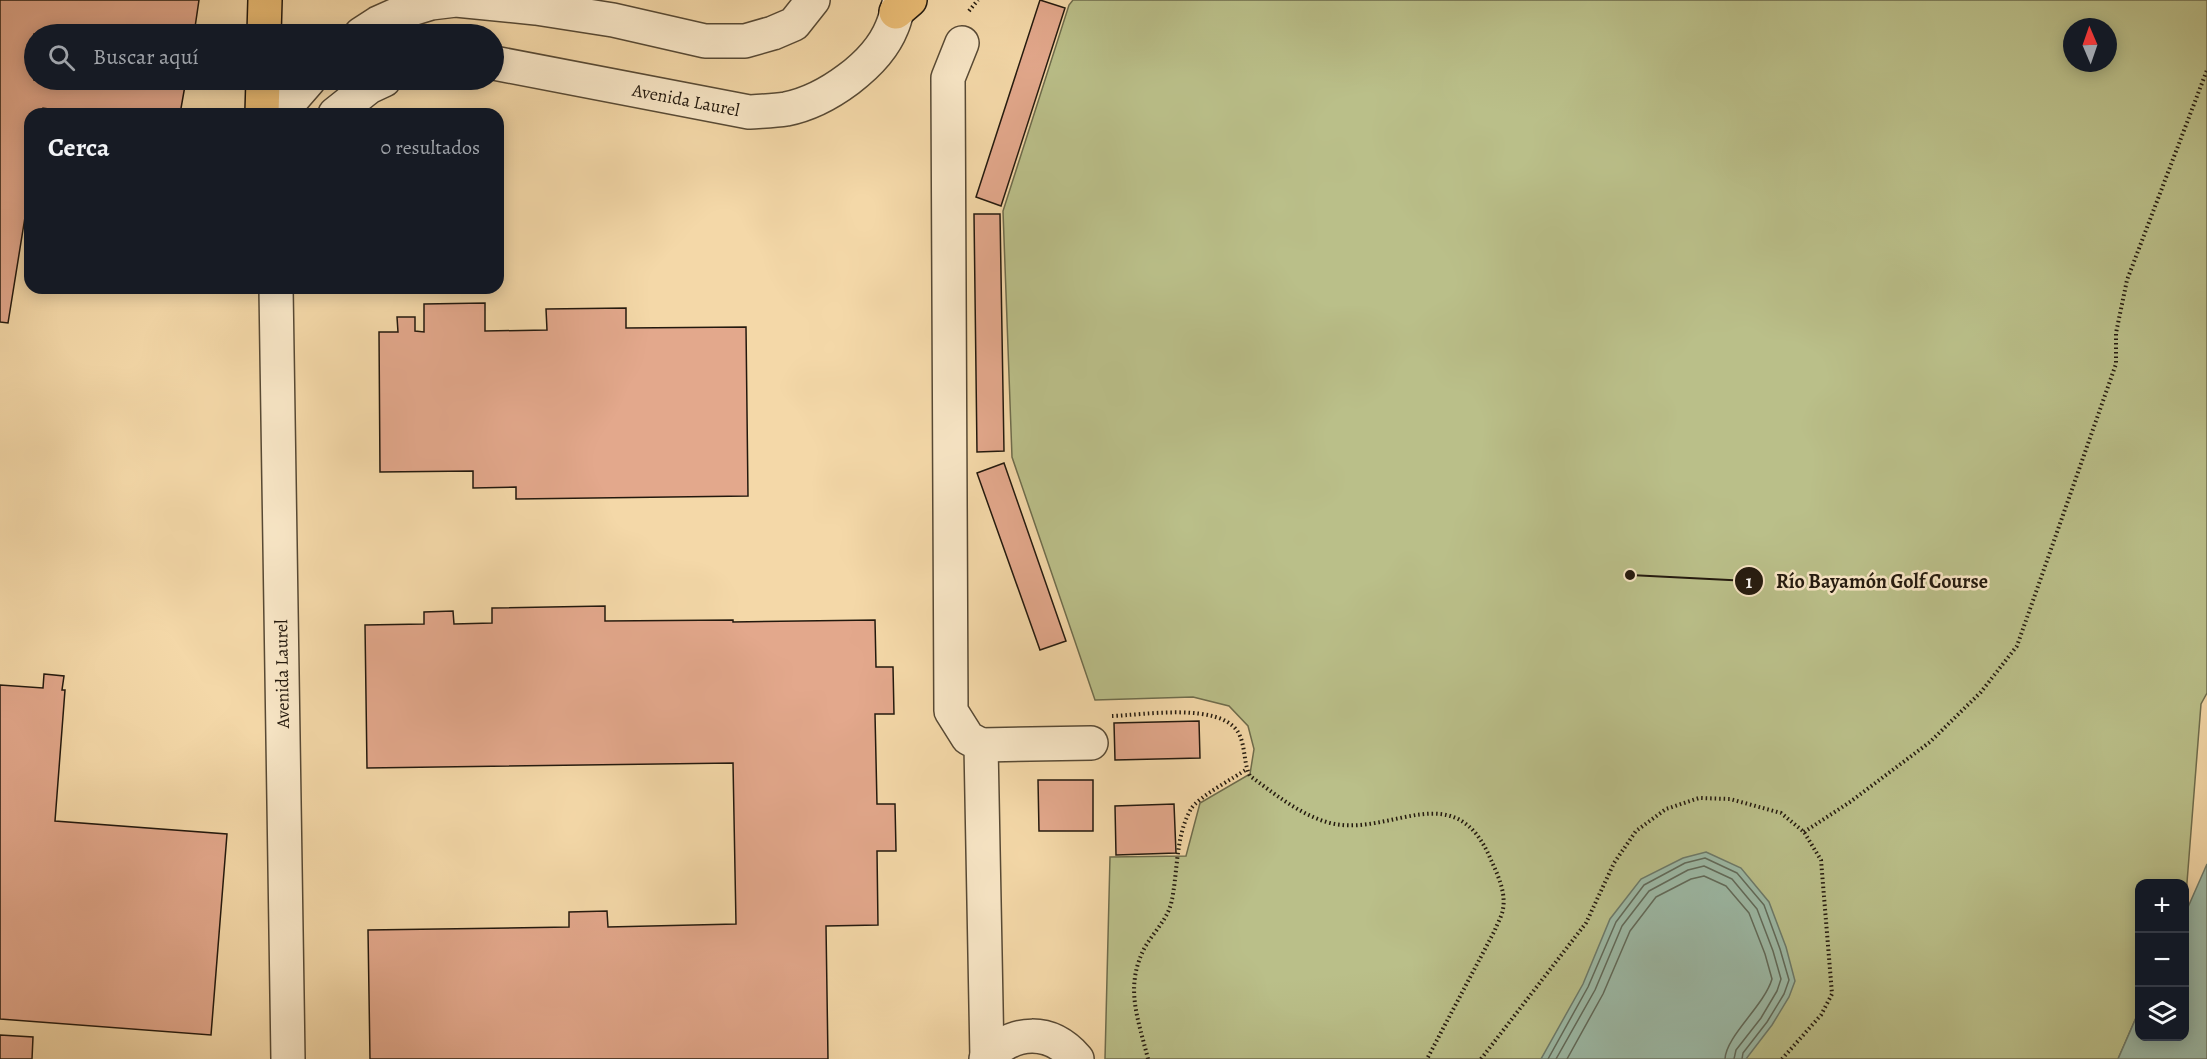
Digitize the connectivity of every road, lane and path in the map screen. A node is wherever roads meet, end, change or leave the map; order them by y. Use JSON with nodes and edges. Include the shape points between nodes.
{"nodes":[{"id":1,"x":265,"y":0,"type":"edge"},
{"id":2,"x":813,"y":0,"type":"edge"},
{"id":3,"x":902,"y":4,"type":"edge"},
{"id":4,"x":264,"y":24,"type":"edge"},
{"id":5,"x":377,"y":24,"type":"edge"},
{"id":6,"x":962,"y":43,"type":"dead end"},
{"id":7,"x":504,"y":65,"type":"edge"},
{"id":8,"x":2207,"y":70,"type":"edge"},
{"id":9,"x":263,"y":90,"type":"edge"},
{"id":10,"x":300,"y":90,"type":"edge"},
{"id":11,"x":365,"y":90,"type":"edge"},
{"id":12,"x":262,"y":108,"type":"edge"},
{"id":13,"x":286,"y":108,"type":"edge"},
{"id":14,"x":343,"y":108,"type":"edge"},
{"id":15,"x":276,"y":294,"type":"edge"},
{"id":16,"x":1091,"y":743,"type":"joint"},
{"id":17,"x":981,"y":745,"type":"junction"},
{"id":18,"x":1247,"y":769,"type":"junction"},
{"id":19,"x":1804,"y":832,"type":"junction"},
{"id":20,"x":986,"y":1058,"type":"edge"},
{"id":21,"x":288,"y":1059,"type":"edge"},
{"id":22,"x":1077,"y":1059,"type":"edge"},
{"id":23,"x":1148,"y":1059,"type":"edge"},
{"id":24,"x":1427,"y":1059,"type":"edge"},
{"id":25,"x":1481,"y":1059,"type":"edge"},
{"id":26,"x":1782,"y":1059,"type":"edge"}],
"edges":[{"from":1,"to":4,"type":"highway"},
{"from":2,"to":5,"type":"street","via":[[794,24],[745,41],[705,41],[613,20],[456,0],[431,3]]},
{"from":3,"to":7,"type":"street","name":"Avenida Laurel","via":[[874,56],[848,79],[787,109],[749,112]]},
{"from":6,"to":17,"type":"street","via":[[948,78],[951,711],[968,738]]},
{"from":8,"to":19,"type":"path","via":[[2127,280],[2116,333],[2116,364],[2017,646],[1981,692],[1930,742]]},
{"from":9,"to":12,"type":"highway"},
{"from":10,"to":13,"type":"street"},
{"from":11,"to":14,"type":"street"},
{"from":15,"to":21,"type":"street","name":"Avenida Laurel"},
{"from":16,"to":17,"type":"street"},
{"from":16,"to":18,"type":"path","via":[[1089,717],[1199,712],[1217,716],[1236,729],[1244,744]]},
{"from":17,"to":20,"type":"street"},
{"from":18,"to":23,"type":"path","via":[[1191,809],[1182,835],[1170,905],[1135,971],[1132,992]]},
{"from":18,"to":24,"type":"path","via":[[1250,776],[1307,815],[1331,823],[1363,824],[1439,813],[1456,817],[1472,829],[1488,851],[1501,883],[1503,908]]},
{"from":19,"to":25,"type":"path","via":[[1780,813],[1730,799],[1699,798],[1666,809],[1636,831],[1614,863],[1586,923]]},
{"from":19,"to":26,"type":"path","via":[[1821,860],[1832,994],[1821,1015]]},
{"from":20,"to":22,"type":"street","via":[[1003,1043],[1024,1036],[1046,1037],[1066,1047]]}]}
